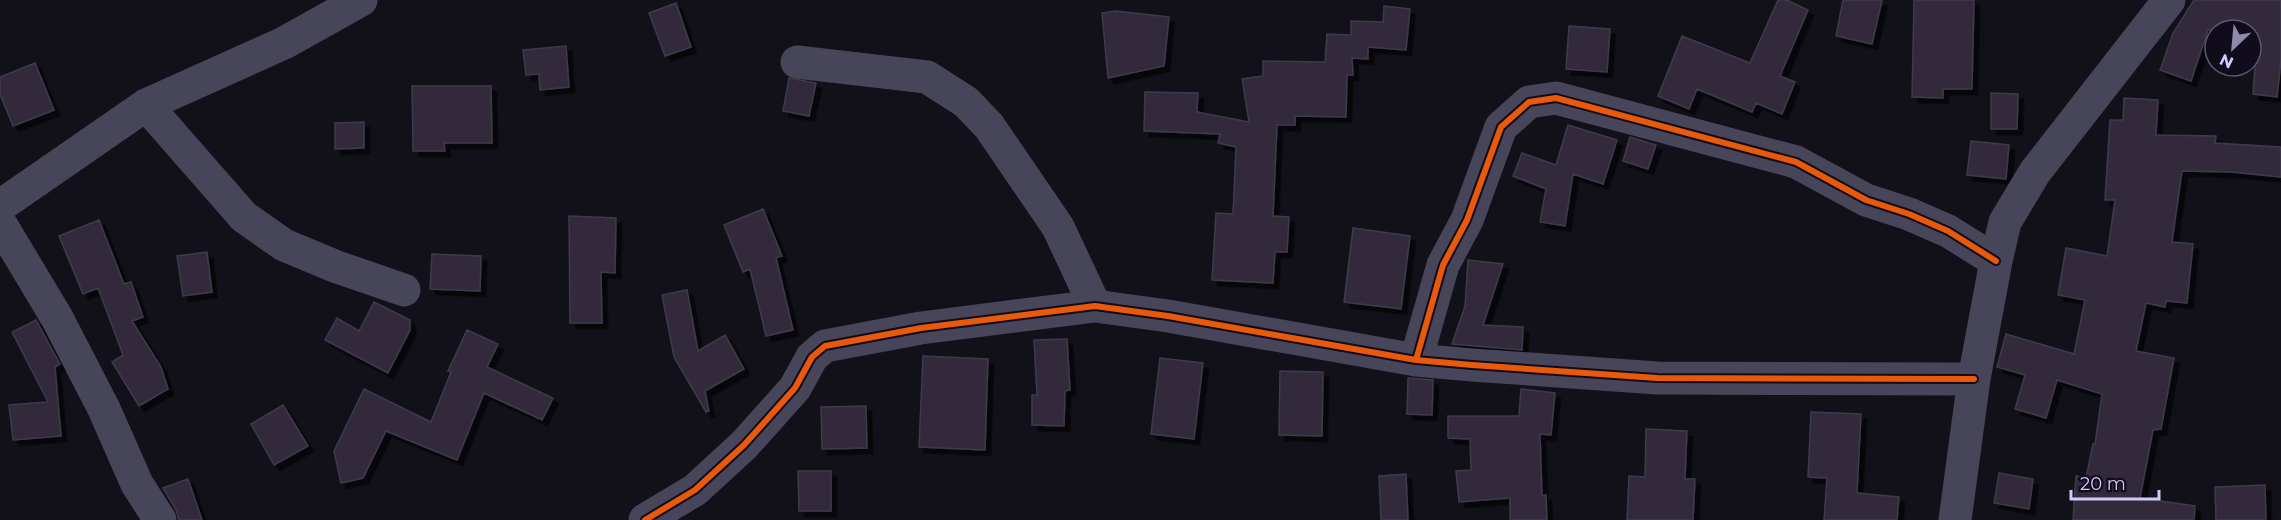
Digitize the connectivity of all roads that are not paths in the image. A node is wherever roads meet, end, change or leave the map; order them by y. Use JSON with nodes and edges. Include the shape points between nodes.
{"nodes":[{"id":1,"x":361,"y":0,"type":"edge"},
{"id":2,"x":2169,"y":0,"type":"edge"},
{"id":3,"x":797,"y":62,"type":"dead end"},
{"id":4,"x":146,"y":105,"type":"junction"},
{"id":5,"x":0,"y":206,"type":"edge"},
{"id":6,"x":0,"y":223,"type":"edge"},
{"id":7,"x":1996,"y":261,"type":"junction"},
{"id":8,"x":404,"y":290,"type":"dead end"},
{"id":9,"x":1095,"y":306,"type":"junction"},
{"id":10,"x":1416,"y":360,"type":"junction"},
{"id":11,"x":1974,"y":379,"type":"junction"},
{"id":12,"x":160,"y":520,"type":"edge"},
{"id":13,"x":645,"y":520,"type":"edge"},
{"id":14,"x":1955,"y":520,"type":"edge"}],
"edges":[{"from":1,"to":4,"type":"street","via":[[284,43]]},
{"from":2,"to":7,"type":"street","via":[[2036,172],[2005,222]]},
{"from":3,"to":9,"type":"street","via":[[927,77],[966,102],[989,126],[1058,227]]},
{"from":4,"to":5,"type":"street"},
{"from":4,"to":8,"type":"street","via":[[244,217],[284,245]]},
{"from":6,"to":12,"type":"street","via":[[57,318],[137,484]]},
{"from":7,"to":10,"type":"street","via":[[1948,231],[1866,200],[1796,162],[1556,98],[1529,102],[1501,127],[1467,220],[1443,265]]},
{"from":7,"to":11,"type":"street"},
{"from":9,"to":10,"type":"street"},
{"from":9,"to":13,"type":"street","via":[[921,328],[825,346],[812,357],[795,388],[744,445],[695,490]]},
{"from":10,"to":11,"type":"street","via":[[1657,378]]},
{"from":11,"to":14,"type":"street"}]}
